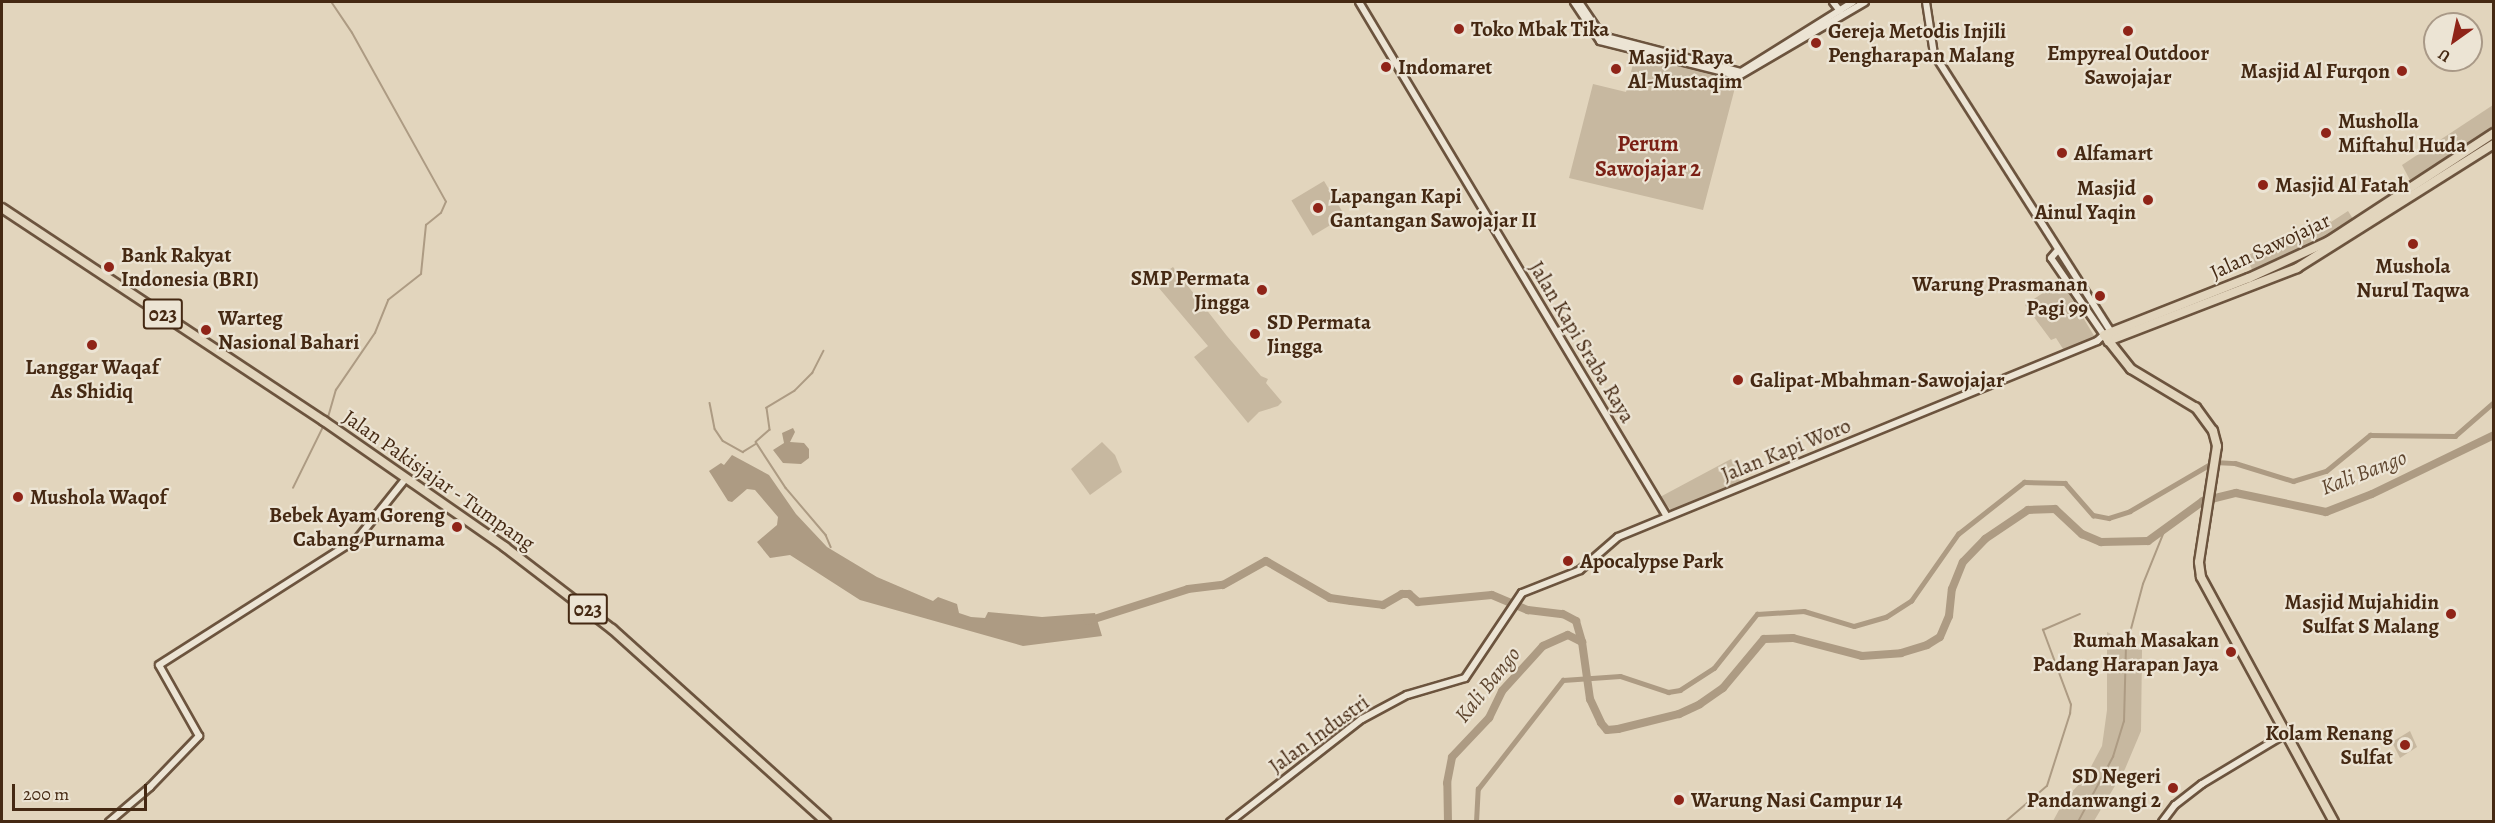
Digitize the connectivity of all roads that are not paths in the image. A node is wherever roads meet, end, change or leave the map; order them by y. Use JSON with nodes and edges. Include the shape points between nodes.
{"nodes":[{"id":1,"x":1359,"y":2,"type":"edge"},
{"id":2,"x":1574,"y":2,"type":"edge"},
{"id":3,"x":1579,"y":2,"type":"edge"},
{"id":4,"x":1833,"y":2,"type":"edge"},
{"id":5,"x":1853,"y":2,"type":"edge"},
{"id":6,"x":1865,"y":2,"type":"edge"},
{"id":7,"x":1926,"y":2,"type":"edge"},
{"id":8,"x":1841,"y":12,"type":"junction"},
{"id":9,"x":1599,"y":37,"type":"junction"},
{"id":10,"x":2493,"y":133,"type":"edge"},
{"id":11,"x":2493,"y":144,"type":"edge"},
{"id":12,"x":2412,"y":191,"type":"junction"},
{"id":13,"x":2,"y":208,"type":"edge"},
{"id":14,"x":2109,"y":336,"type":"junction"},
{"id":15,"x":406,"y":478,"type":"junction"},
{"id":16,"x":1666,"y":514,"type":"junction"},
{"id":17,"x":1506,"y":614,"type":"joint"},
{"id":18,"x":2287,"y":734,"type":"junction"},
{"id":19,"x":109,"y":822,"type":"edge"},
{"id":20,"x":826,"y":822,"type":"edge"},
{"id":21,"x":1230,"y":822,"type":"edge"},
{"id":22,"x":2162,"y":822,"type":"edge"},
{"id":23,"x":2334,"y":822,"type":"edge"}],
"edges":[{"from":1,"to":16,"type":"street","name":"Jalan Kapi Sraba Raya"},
{"from":2,"to":9,"type":"street"},
{"from":3,"to":9,"type":"street"},
{"from":4,"to":8,"type":"street"},
{"from":5,"to":8,"type":"street"},
{"from":6,"to":8,"type":"street"},
{"from":7,"to":14,"type":"street","via":[[1934,54],[2058,250],[2051,258],[2081,291]]},
{"from":8,"to":9,"type":"street","via":[[1742,74]]},
{"from":10,"to":12,"type":"main road","name":"Jalan Sawojajar"},
{"from":11,"to":12,"type":"main road","name":"Jalan Sawojajar"},
{"from":12,"to":14,"type":"main road","name":"Jalan Sawojajar","via":[[2266,281]]},
{"from":13,"to":15,"type":"main road","name":"Jalan Pakisjajar - Tumpang","number":"023"},
{"from":14,"to":16,"type":"street","name":"Jalan Kapi Woro","via":[[1813,459]]},
{"from":14,"to":18,"type":"main road","via":[[2133,371],[2168,388],[2202,413],[2217,442],[2200,551],[2205,589]]},
{"from":15,"to":19,"type":"street","via":[[358,538],[159,665],[199,736],[150,787]]},
{"from":15,"to":20,"type":"main road","name":"Jalan Pakisjajar - Tumpang","number":"023","via":[[604,622]]},
{"from":16,"to":17,"type":"street","name":"Jalan Kapi Woro","via":[[1608,543],[1580,570],[1545,581],[1515,600]]},
{"from":17,"to":21,"type":"street","name":"Jalan Industri","via":[[1465,678],[1407,695],[1362,719]]},
{"from":18,"to":22,"type":"street","via":[[2202,784],[2175,805]]},
{"from":18,"to":23,"type":"main road"}]}
